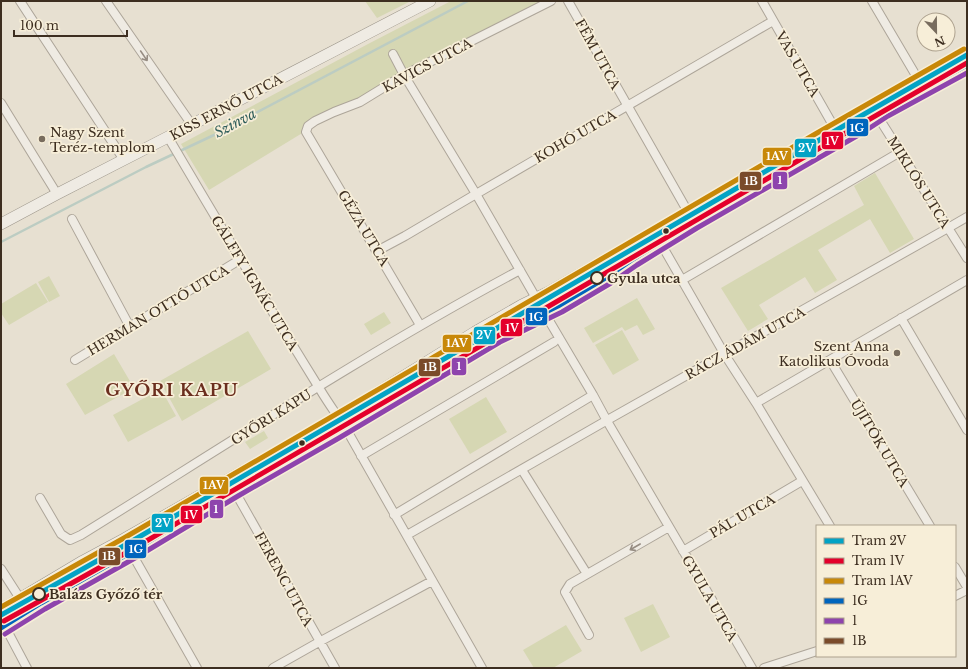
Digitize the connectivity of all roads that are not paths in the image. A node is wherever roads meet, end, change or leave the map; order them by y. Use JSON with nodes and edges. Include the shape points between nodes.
{"nodes":[{"id":1,"x":20,"y":1,"type":"edge"},
{"id":2,"x":106,"y":1,"type":"edge"},
{"id":3,"x":430,"y":1,"type":"edge"},
{"id":4,"x":551,"y":1,"type":"edge"},
{"id":5,"x":568,"y":1,"type":"edge"},
{"id":6,"x":762,"y":1,"type":"edge"},
{"id":7,"x":872,"y":1,"type":"edge"},
{"id":8,"x":773,"y":21,"type":"junction"},
{"id":9,"x":967,"y":51,"type":"edge"},
{"id":10,"x":393,"y":54,"type":"dead end"},
{"id":11,"x":967,"y":65,"type":"edge"},
{"id":12,"x":404,"y":75,"type":"junction"},
{"id":13,"x":918,"y":79,"type":"junction"},
{"id":14,"x":628,"y":106,"type":"junction"},
{"id":15,"x":2,"y":108,"type":"edge"},
{"id":16,"x":874,"y":111,"type":"junction"},
{"id":17,"x":192,"y":125,"type":"junction"},
{"id":18,"x":834,"y":127,"type":"junction"},
{"id":19,"x":306,"y":132,"type":"joint"},
{"id":20,"x":171,"y":142,"type":"junction"},
{"id":21,"x":900,"y":152,"type":"junction"},
{"id":22,"x":124,"y":160,"type":"junction"},
{"id":23,"x":57,"y":194,"type":"junction"},
{"id":24,"x":476,"y":194,"type":"junction"},
{"id":25,"x":688,"y":212,"type":"junction"},
{"id":26,"x":967,"y":217,"type":"edge"},
{"id":27,"x":72,"y":219,"type":"dead end"},
{"id":28,"x":1,"y":224,"type":"edge"},
{"id":29,"x":948,"y":228,"type":"junction"},
{"id":30,"x":660,"y":242,"type":"junction"},
{"id":31,"x":377,"y":251,"type":"junction"},
{"id":32,"x":967,"y":258,"type":"edge"},
{"id":33,"x":241,"y":259,"type":"junction"},
{"id":34,"x":520,"y":270,"type":"junction"},
{"id":35,"x":682,"y":280,"type":"junction"},
{"id":36,"x":967,"y":280,"type":"edge"},
{"id":37,"x":536,"y":299,"type":"junction"},
{"id":38,"x":544,"y":312,"type":"junction"},
{"id":39,"x":901,"y":318,"type":"junction"},
{"id":40,"x":420,"y":325,"type":"junction"},
{"id":41,"x":130,"y":326,"type":"junction"},
{"id":42,"x":554,"y":342,"type":"dead end"},
{"id":43,"x":725,"y":355,"type":"junction"},
{"id":44,"x":75,"y":360,"type":"dead end"},
{"id":45,"x":830,"y":360,"type":"junction"},
{"id":46,"x":318,"y":387,"type":"junction"},
{"id":47,"x":593,"y":395,"type":"junction"},
{"id":48,"x":756,"y":403,"type":"junction"},
{"id":49,"x":607,"y":421,"type":"junction"},
{"id":50,"x":341,"y":422,"type":"junction"},
{"id":51,"x":967,"y":430,"type":"edge"},
{"id":52,"x":361,"y":456,"type":"junction"},
{"id":53,"x":522,"y":470,"type":"junction"},
{"id":54,"x":802,"y":481,"type":"junction"},
{"id":55,"x":234,"y":490,"type":"junction"},
{"id":56,"x":40,"y":498,"type":"dead end"},
{"id":57,"x":394,"y":515,"type":"junction"},
{"id":58,"x":829,"y":525,"type":"edge"},
{"id":59,"x":929,"y":525,"type":"edge"},
{"id":60,"x":669,"y":527,"type":"junction"},
{"id":61,"x":407,"y":535,"type":"junction"},
{"id":62,"x":683,"y":551,"type":"junction"},
{"id":63,"x":131,"y":552,"type":"junction"},
{"id":64,"x":1,"y":569,"type":"edge"},
{"id":65,"x":956,"y":569,"type":"edge"},
{"id":66,"x":587,"y":574,"type":"junction"},
{"id":67,"x":432,"y":581,"type":"junction"},
{"id":68,"x":967,"y":586,"type":"edge"},
{"id":69,"x":967,"y":590,"type":"edge"},
{"id":70,"x":956,"y":596,"type":"edge"},
{"id":71,"x":20,"y":599,"type":"junction"},
{"id":72,"x":1,"y":610,"type":"edge"},
{"id":73,"x":28,"y":611,"type":"junction"},
{"id":74,"x":2,"y":624,"type":"edge"},
{"id":75,"x":589,"y":635,"type":"dead end"},
{"id":76,"x":320,"y":642,"type":"junction"},
{"id":77,"x":816,"y":651,"type":"edge"},
{"id":78,"x":27,"y":668,"type":"edge"},
{"id":79,"x":197,"y":668,"type":"edge"},
{"id":80,"x":273,"y":668,"type":"edge"},
{"id":81,"x":335,"y":668,"type":"edge"},
{"id":82,"x":482,"y":668,"type":"edge"},
{"id":83,"x":752,"y":668,"type":"edge"},
{"id":84,"x":764,"y":668,"type":"edge"}],
"edges":[{"from":1,"to":22,"type":"street"},
{"from":2,"to":17,"type":"street","one_way":true},
{"from":3,"to":17,"type":"street","name":"KISS ERNŐ UTCA"},
{"from":4,"to":12,"type":"street","name":"KAVICS UTCA"},
{"from":5,"to":14,"type":"street","name":"FÉM UTCA"},
{"from":6,"to":8,"type":"street","name":"VAS UTCA"},
{"from":7,"to":13,"type":"street"},
{"from":8,"to":14,"type":"street","name":"KOHÓ UTCA"},
{"from":8,"to":18,"type":"street","name":"VAS UTCA"},
{"from":9,"to":13,"type":"street"},
{"from":10,"to":12,"type":"street","name":"GYULA UTCA"},
{"from":11,"to":16,"type":"street"},
{"from":12,"to":19,"type":"street","name":"KAVICS UTCA","via":[[360,102],[314,121]]},
{"from":12,"to":24,"type":"street","name":"GYULA UTCA"},
{"from":13,"to":16,"type":"street"},
{"from":14,"to":24,"type":"street","name":"KOHÓ UTCA"},
{"from":14,"to":25,"type":"street","name":"FÉM UTCA"},
{"from":15,"to":23,"type":"street"},
{"from":16,"to":18,"type":"street"},
{"from":16,"to":21,"type":"street","name":"MIKLÓS UTCA"},
{"from":16,"to":30,"type":"street","via":[[859,127]]},
{"from":17,"to":20,"type":"street","name":"KISS ERNŐ UTCA"},
{"from":18,"to":25,"type":"street"},
{"from":19,"to":31,"type":"street","name":"GÉZA UTCA"},
{"from":20,"to":22,"type":"street","name":"KISS ERNŐ UTCA"},
{"from":20,"to":33,"type":"street","name":"GÁLFFY IGNÁC UTCA"},
{"from":21,"to":29,"type":"street","name":"MIKLÓS UTCA"},
{"from":21,"to":35,"type":"street"},
{"from":22,"to":23,"type":"street","name":"KISS ERNŐ UTCA"},
{"from":23,"to":28,"type":"street","name":"KISS ERNŐ UTCA"},
{"from":24,"to":31,"type":"street","name":"KOHÓ UTCA"},
{"from":24,"to":34,"type":"street","name":"GYULA UTCA"},
{"from":25,"to":37,"type":"street"},
{"from":26,"to":29,"type":"street","name":"RÁCZ ÁDÁM UTCA"},
{"from":27,"to":41,"type":"street"},
{"from":29,"to":32,"type":"street","name":"MIKLÓS UTCA"},
{"from":29,"to":43,"type":"street","name":"RÁCZ ÁDÁM UTCA"},
{"from":30,"to":35,"type":"street"},
{"from":30,"to":38,"type":"street","via":[[607,277]]},
{"from":31,"to":40,"type":"street","name":"GÉZA UTCA"},
{"from":33,"to":41,"type":"street","name":"HERMAN OTTÓ UTCA"},
{"from":33,"to":46,"type":"street","name":"GÁLFFY IGNÁC UTCA"},
{"from":34,"to":37,"type":"street","name":"GYULA UTCA"},
{"from":34,"to":40,"type":"street","name":"GYŐRI KAPU"},
{"from":35,"to":43,"type":"street"},
{"from":36,"to":39,"type":"street"},
{"from":37,"to":38,"type":"street","name":"GYULA UTCA"},
{"from":37,"to":50,"type":"street","via":[[475,332]]},
{"from":38,"to":47,"type":"street","name":"GYULA UTCA"},
{"from":38,"to":50,"type":"street"},
{"from":39,"to":45,"type":"street"},
{"from":39,"to":51,"type":"street"},
{"from":40,"to":46,"type":"street","name":"GYŐRI KAPU"},
{"from":41,"to":44,"type":"street","name":"HERMAN OTTÓ UTCA"},
{"from":42,"to":52,"type":"street"},
{"from":43,"to":48,"type":"street"},
{"from":43,"to":49,"type":"street","name":"RÁCZ ÁDÁM UTCA"},
{"from":45,"to":48,"type":"street"},
{"from":45,"to":59,"type":"street","name":"ÚJÍTÓK UTCA"},
{"from":46,"to":50,"type":"street","name":"GÁLFFY IGNÁC UTCA"},
{"from":46,"to":56,"type":"street","name":"GYŐRI KAPU","via":[[70,540],[61,534]]},
{"from":47,"to":49,"type":"street","name":"GYULA UTCA"},
{"from":47,"to":57,"type":"street"},
{"from":48,"to":54,"type":"street"},
{"from":49,"to":53,"type":"street","name":"RÁCZ ÁDÁM UTCA"},
{"from":49,"to":60,"type":"street","name":"GYULA UTCA"},
{"from":50,"to":52,"type":"street","name":"GÁLFFY IGNÁC UTCA"},
{"from":50,"to":55,"type":"street"},
{"from":50,"to":71,"type":"street","via":[[83,561]]},
{"from":52,"to":57,"type":"street","name":"GÁLFFY IGNÁC UTCA"},
{"from":53,"to":61,"type":"street","name":"RÁCZ ÁDÁM UTCA"},
{"from":53,"to":66,"type":"street"},
{"from":54,"to":58,"type":"street"},
{"from":54,"to":62,"type":"street","name":"PÁL UTCA"},
{"from":55,"to":63,"type":"street"},
{"from":55,"to":76,"type":"street","name":"FERENC UTCA"},
{"from":57,"to":61,"type":"street","name":"GÁLFFY IGNÁC UTCA"},
{"from":60,"to":62,"type":"street","name":"GYULA UTCA"},
{"from":60,"to":66,"type":"street","one_way":true},
{"from":61,"to":67,"type":"street","name":"GÁLFFY IGNÁC UTCA"},
{"from":62,"to":83,"type":"street","name":"GYULA UTCA"},
{"from":63,"to":73,"type":"street"},
{"from":63,"to":79,"type":"street"},
{"from":64,"to":71,"type":"street"},
{"from":65,"to":68,"type":"street"},
{"from":66,"to":75,"type":"street","via":[[570,584],[565,592]]},
{"from":67,"to":76,"type":"street"},
{"from":67,"to":82,"type":"street","name":"GÁLFFY IGNÁC UTCA"},
{"from":69,"to":70,"type":"street"},
{"from":71,"to":72,"type":"street"},
{"from":71,"to":73,"type":"street"},
{"from":73,"to":74,"type":"street"},
{"from":74,"to":78,"type":"street"},
{"from":76,"to":80,"type":"street"},
{"from":76,"to":81,"type":"street","name":"FERENC UTCA"},
{"from":77,"to":84,"type":"street"}]}
